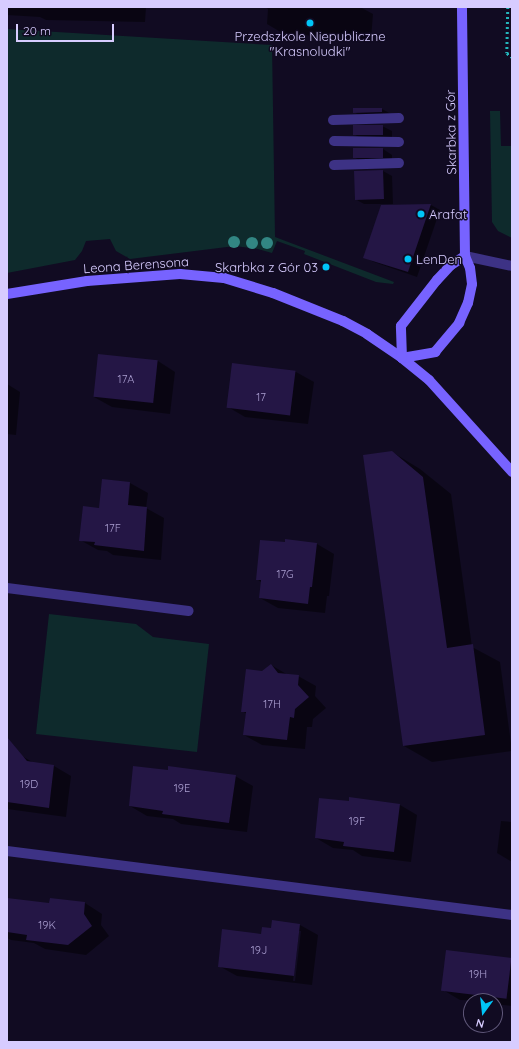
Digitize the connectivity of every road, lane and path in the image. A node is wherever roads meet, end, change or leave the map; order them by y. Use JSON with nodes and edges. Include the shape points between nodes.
{"nodes":[{"id":1,"x":462,"y":7,"type":"edge"},
{"id":2,"x":508,"y":7,"type":"edge"},
{"id":3,"x":512,"y":58,"type":"edge"},
{"id":4,"x":399,"y":118,"type":"dead end"},
{"id":5,"x":333,"y":120,"type":"dead end"},
{"id":6,"x":334,"y":141,"type":"dead end"},
{"id":7,"x":399,"y":142,"type":"dead end"},
{"id":8,"x":399,"y":164,"type":"dead end"},
{"id":9,"x":334,"y":165,"type":"dead end"},
{"id":10,"x":465,"y":256,"type":"junction"},
{"id":11,"x":512,"y":266,"type":"edge"},
{"id":12,"x":7,"y":294,"type":"edge"},
{"id":13,"x":402,"y":358,"type":"junction"},
{"id":14,"x":512,"y":472,"type":"edge"},
{"id":15,"x":7,"y":588,"type":"edge"},
{"id":16,"x":189,"y":611,"type":"dead end"},
{"id":17,"x":7,"y":851,"type":"edge"},
{"id":18,"x":512,"y":915,"type":"edge"}],
"edges":[{"from":1,"to":10,"type":"street","name":"Skarbka z Gór"},
{"from":2,"to":3,"type":"path","via":[[508,53]]},
{"from":4,"to":5,"type":"lane"},
{"from":6,"to":7,"type":"lane"},
{"from":8,"to":9,"type":"lane"},
{"from":10,"to":11,"type":"lane"},
{"from":10,"to":13,"type":"street","via":[[451,265],[437,280],[401,326]]},
{"from":10,"to":13,"type":"street","name":"Skarbka z Gór","via":[[472,284],[468,303],[459,323],[435,352]]},
{"from":12,"to":13,"type":"street","name":"Leona Berensona","via":[[95,280],[180,274],[224,278],[273,293],[343,321]]},
{"from":13,"to":14,"type":"street","name":"Leona Berensona","via":[[429,380]]},
{"from":15,"to":16,"type":"lane"},
{"from":17,"to":18,"type":"lane"}]}
